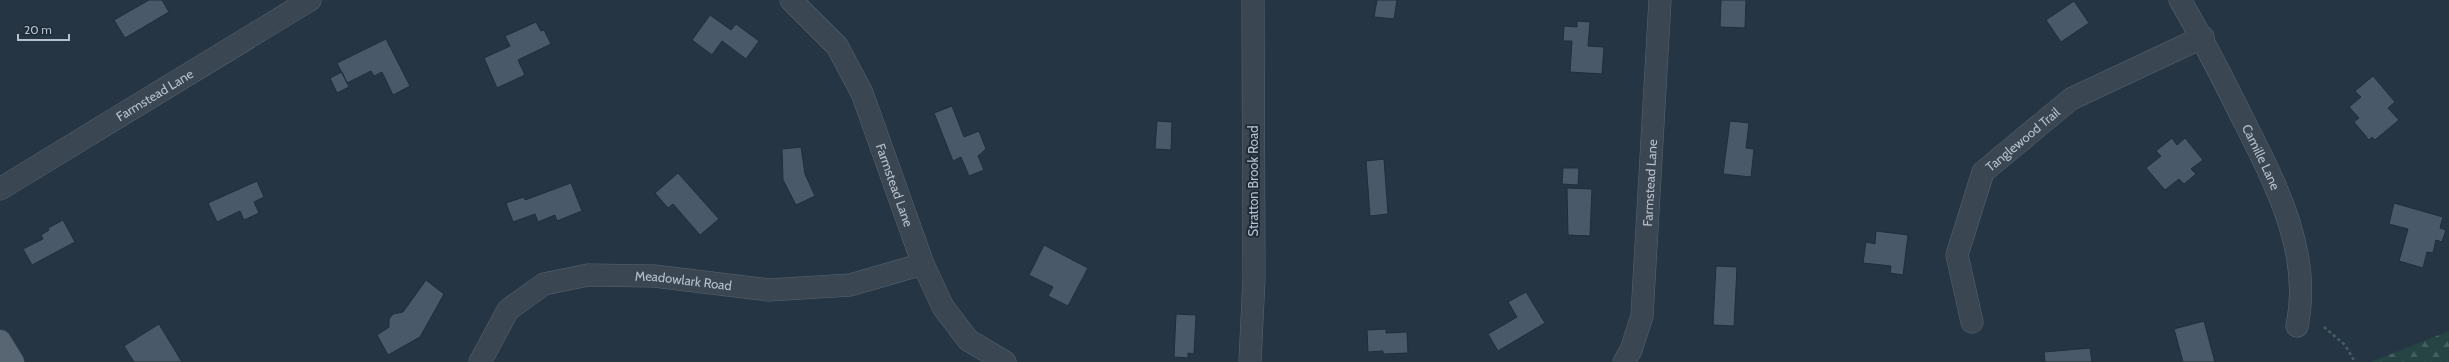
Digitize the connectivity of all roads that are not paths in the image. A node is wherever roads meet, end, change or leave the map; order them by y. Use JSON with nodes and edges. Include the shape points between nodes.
{"nodes":[{"id":1,"x":310,"y":0,"type":"edge"},
{"id":2,"x":791,"y":0,"type":"edge"},
{"id":3,"x":1253,"y":0,"type":"edge"},
{"id":4,"x":1660,"y":0,"type":"edge"},
{"id":5,"x":2180,"y":0,"type":"edge"},
{"id":6,"x":2203,"y":37,"type":"junction"},
{"id":7,"x":0,"y":190,"type":"edge"},
{"id":8,"x":923,"y":264,"type":"junction"},
{"id":9,"x":1972,"y":322,"type":"dead end"},
{"id":10,"x":2297,"y":326,"type":"dead end"},
{"id":11,"x":0,"y":341,"type":"edge"},
{"id":12,"x":13,"y":362,"type":"edge"},
{"id":13,"x":480,"y":362,"type":"edge"},
{"id":14,"x":1005,"y":362,"type":"edge"},
{"id":15,"x":1250,"y":362,"type":"edge"},
{"id":16,"x":1624,"y":362,"type":"edge"}],
"edges":[{"from":1,"to":7,"type":"street","name":"Farmstead Lane"},
{"from":2,"to":8,"type":"street","name":"Farmstead Lane","via":[[838,46],[862,93]]},
{"from":3,"to":15,"type":"street","name":"Stratton Brook Road","via":[[1254,278]]},
{"from":4,"to":16,"type":"street","name":"Farmstead Lane","via":[[1642,316],[1632,350]]},
{"from":5,"to":6,"type":"street","name":"Camille Lane"},
{"from":6,"to":9,"type":"street","name":"Tanglewood Trail","via":[[2071,99],[1983,172],[1957,255]]},
{"from":6,"to":10,"type":"street","name":"Camille Lane","via":[[2269,170],[2286,214],[2300,266],[2301,305]]},
{"from":8,"to":13,"type":"street","name":"Meadowlark Road","via":[[850,285],[769,290],[654,276],[580,276],[544,284],[508,310]]},
{"from":8,"to":14,"type":"street","name":"Farmstead Lane","via":[[943,307],[968,340]]},
{"from":11,"to":12,"type":"main road"}]}
